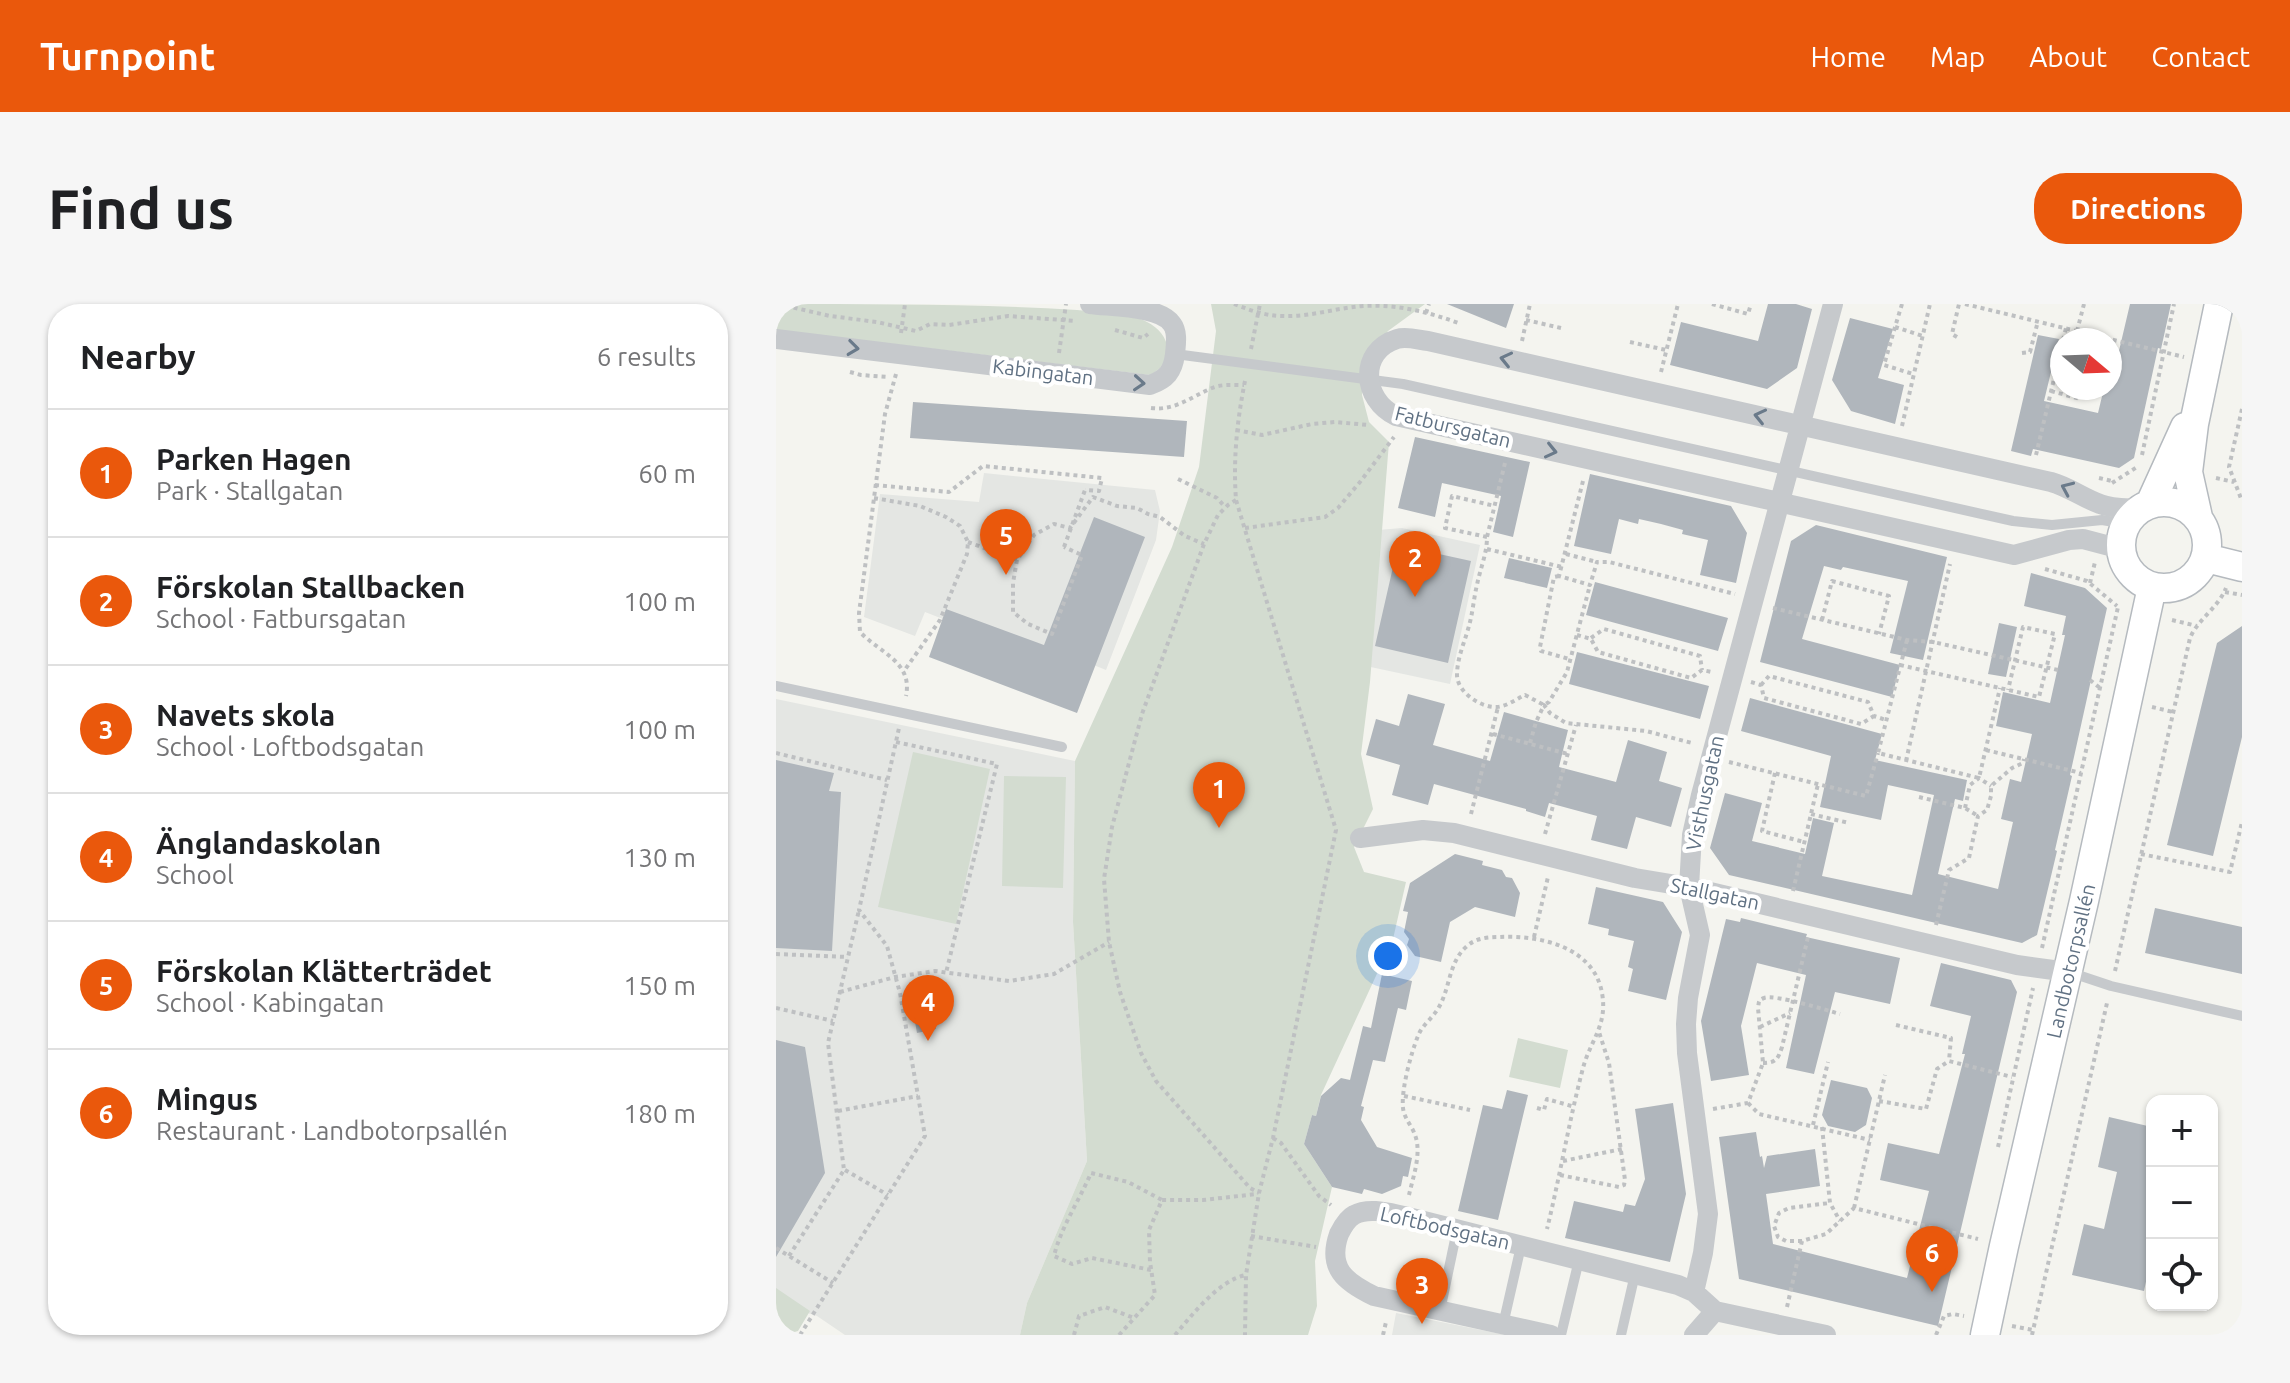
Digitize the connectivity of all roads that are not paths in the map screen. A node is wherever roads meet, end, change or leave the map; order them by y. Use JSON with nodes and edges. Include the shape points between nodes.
{"nodes":[{"id":1,"x":1833,"y":304,"type":"edge"},
{"id":2,"x":2219,"y":304,"type":"edge"},
{"id":3,"x":1087,"y":313,"type":"edge"},
{"id":4,"x":776,"y":339,"type":"edge"},
{"id":5,"x":1175,"y":354,"type":"junction"},
{"id":6,"x":1368,"y":379,"type":"junction"},
{"id":7,"x":2199,"y":393,"type":"junction"},
{"id":8,"x":1801,"y":425,"type":"junction"},
{"id":9,"x":1789,"y":471,"type":"junction"},
{"id":10,"x":1781,"y":503,"type":"junction"},
{"id":11,"x":2198,"y":517,"type":"junction"},
{"id":12,"x":2124,"y":523,"type":"junction"},
{"id":13,"x":2070,"y":532,"type":"junction"},
{"id":14,"x":2227,"y":564,"type":"edge"},
{"id":15,"x":2152,"y":587,"type":"junction"},
{"id":16,"x":776,"y":686,"type":"edge"},
{"id":17,"x":1062,"y":747,"type":"dead end"},
{"id":18,"x":1360,"y":838,"type":"dead end"},
{"id":19,"x":1689,"y":887,"type":"junction"},
{"id":20,"x":2068,"y":972,"type":"junction"},
{"id":21,"x":2242,"y":1016,"type":"edge"},
{"id":22,"x":1457,"y":1230,"type":"junction"},
{"id":23,"x":1521,"y":1246,"type":"junction"},
{"id":24,"x":1579,"y":1260,"type":"junction"},
{"id":25,"x":1635,"y":1274,"type":"junction"},
{"id":26,"x":1694,"y":1292,"type":"junction"},
{"id":27,"x":1440,"y":1311,"type":"junction"},
{"id":28,"x":1715,"y":1311,"type":"junction"},
{"id":29,"x":1503,"y":1325,"type":"junction"},
{"id":30,"x":1551,"y":1335,"type":"edge"},
{"id":31,"x":1561,"y":1335,"type":"edge"},
{"id":32,"x":1621,"y":1335,"type":"edge"},
{"id":33,"x":1694,"y":1335,"type":"edge"},
{"id":34,"x":1826,"y":1335,"type":"edge"},
{"id":35,"x":1985,"y":1335,"type":"edge"}],
"edges":[{"from":1,"to":8,"type":"street","name":"Visthusgatan"},
{"from":2,"to":7,"type":"street"},
{"from":3,"to":5,"type":"street","via":[[1160,314],[1176,332]]},
{"from":4,"to":5,"type":"street","name":"Kabingatan","one_way":true,"via":[[1150,385],[1170,373]]},
{"from":5,"to":6,"type":"lane"},
{"from":8,"to":6,"type":"street","one_way":true,"via":[[1406,338],[1388,343],[1376,355]]},
{"from":6,"to":9,"type":"lane"},
{"from":6,"to":10,"type":"street","name":"Fatbursgatan","one_way":true,"via":[[1378,404],[1400,423],[1511,442]]},
{"from":7,"to":11,"type":"street","via":[[2188,472]]},
{"from":7,"to":12,"type":"street"},
{"from":8,"to":9,"type":"street","name":"Visthusgatan"},
{"from":12,"to":8,"type":"street","one_way":true,"via":[[2068,487]]},
{"from":9,"to":10,"type":"street","name":"Visthusgatan"},
{"from":9,"to":13,"type":"lane"},
{"from":10,"to":13,"type":"street","name":"Fatbursgatan","via":[[2014,555]]},
{"from":10,"to":19,"type":"street","name":"Visthusgatan","via":[[1692,835]]},
{"from":11,"to":12,"type":"street","via":[[2188,508],[2163,501]]},
{"from":11,"to":14,"type":"street","via":[[2208,543]]},
{"from":12,"to":13,"type":"street","name":"Fatbursgatan"},
{"from":12,"to":13,"type":"lane","via":[[2102,520]]},
{"from":12,"to":15,"type":"street","via":[[2126,566]]},
{"from":14,"to":15,"type":"street","via":[[2169,588]]},
{"from":15,"to":20,"type":"street","name":"Landbotorpsallén"},
{"from":16,"to":17,"type":"lane"},
{"from":18,"to":19,"type":"street","name":"Stallgatan","via":[[1423,830],[1465,835]]},
{"from":19,"to":20,"type":"street","name":"Stallgatan","via":[[2017,965]]},
{"from":19,"to":26,"type":"street","name":"Visthusgatan","via":[[1700,935],[1688,998],[1687,1053],[1708,1214]]},
{"from":20,"to":21,"type":"lane"},
{"from":20,"to":35,"type":"street","name":"Landbotorpsallén"},
{"from":22,"to":23,"type":"street","name":"Loftbodsgatan"},
{"from":22,"to":27,"type":"lane"},
{"from":22,"to":27,"type":"street","name":"Loftbodsgatan","via":[[1375,1211],[1354,1215],[1334,1250],[1339,1272],[1353,1286]]},
{"from":23,"to":24,"type":"street","name":"Loftbodsgatan"},
{"from":23,"to":29,"type":"lane"},
{"from":24,"to":25,"type":"street","name":"Loftbodsgatan"},
{"from":24,"to":31,"type":"lane"},
{"from":25,"to":26,"type":"street","name":"Loftbodsgatan"},
{"from":25,"to":32,"type":"lane"},
{"from":26,"to":28,"type":"street","name":"Loftbodsgatan"},
{"from":27,"to":29,"type":"street"},
{"from":28,"to":33,"type":"street"},
{"from":28,"to":34,"type":"street"},
{"from":29,"to":30,"type":"street"}]}
